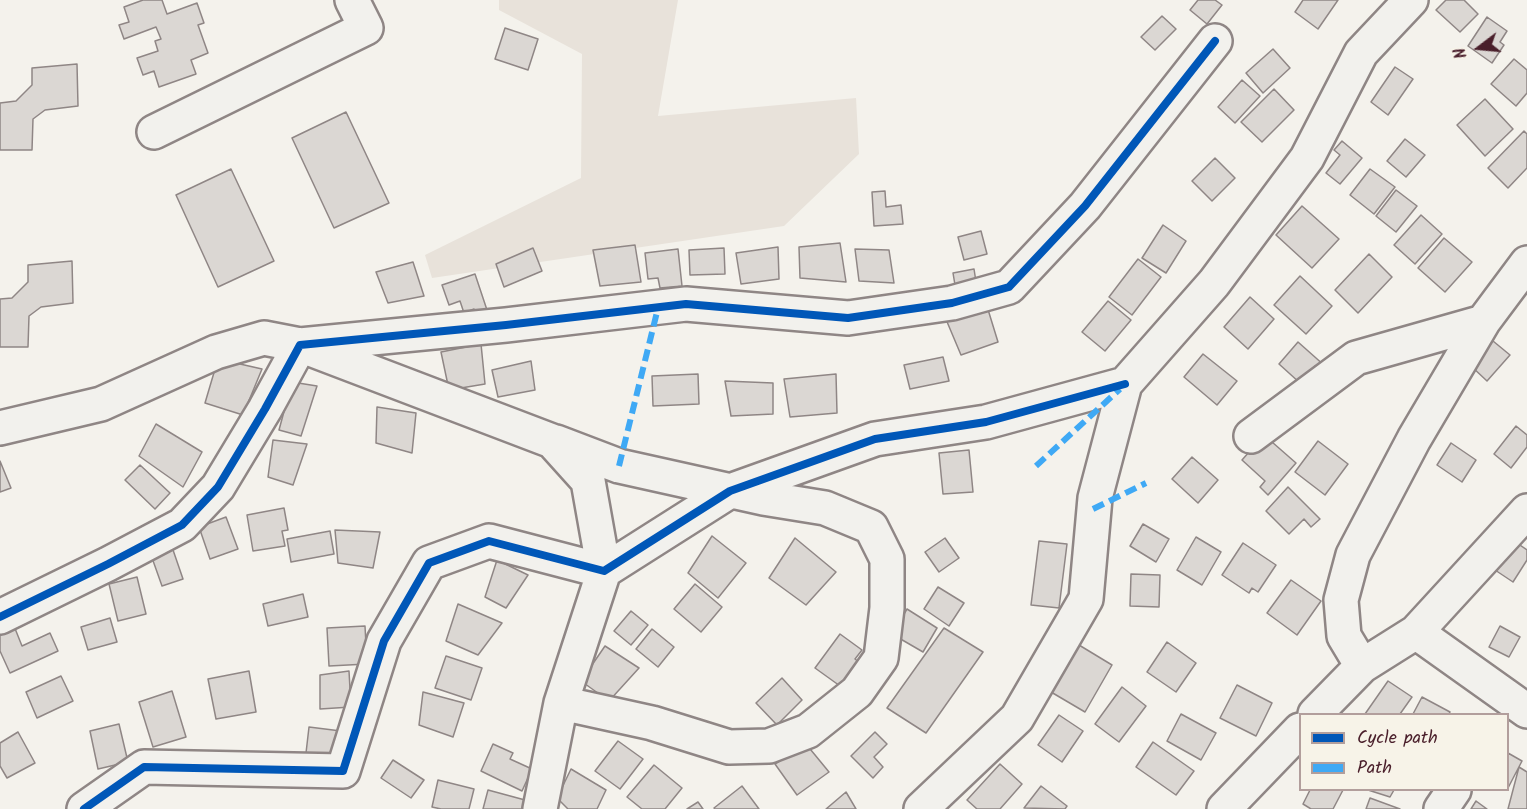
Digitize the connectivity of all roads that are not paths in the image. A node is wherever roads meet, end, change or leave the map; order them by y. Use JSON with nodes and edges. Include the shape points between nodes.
{"nodes":[{"id":1,"x":352,"y":0,"type":"edge"},
{"id":2,"x":1411,"y":0,"type":"edge"},
{"id":3,"x":1215,"y":41,"type":"dead end"},
{"id":4,"x":154,"y":132,"type":"dead end"},
{"id":5,"x":1527,"y":263,"type":"edge"},
{"id":6,"x":1483,"y":322,"type":"junction"},
{"id":7,"x":300,"y":345,"type":"junction"},
{"id":8,"x":1125,"y":384,"type":"junction"},
{"id":9,"x":0,"y":429,"type":"edge"},
{"id":10,"x":1251,"y":436,"type":"dead end"},
{"id":11,"x":552,"y":441,"type":"junction"},
{"id":12,"x":730,"y":491,"type":"junction"},
{"id":13,"x":1527,"y":511,"type":"edge"},
{"id":14,"x":604,"y":571,"type":"junction"},
{"id":15,"x":0,"y":617,"type":"edge"},
{"id":16,"x":1416,"y":633,"type":"junction"},
{"id":17,"x":1362,"y":666,"type":"junction"},
{"id":18,"x":561,"y":703,"type":"junction"},
{"id":19,"x":1516,"y":709,"type":"edge"},
{"id":20,"x":1316,"y":713,"type":"edge"},
{"id":21,"x":1299,"y":731,"type":"edge"},
{"id":22,"x":1453,"y":791,"type":"edge"},
{"id":23,"x":939,"y":803,"type":"edge"},
{"id":24,"x":94,"y":806,"type":"edge"},
{"id":25,"x":540,"y":809,"type":"edge"},
{"id":26,"x":1224,"y":809,"type":"edge"},
{"id":27,"x":1441,"y":809,"type":"edge"}],
"edges":[{"from":1,"to":4,"type":"street","via":[[366,28]]},
{"from":2,"to":8,"type":"street","via":[[1361,53],[1307,159],[1214,283]]},
{"from":3,"to":7,"type":"street","via":[[1085,206],[1009,287],[952,303],[848,318],[686,304]]},
{"from":5,"to":6,"type":"street"},
{"from":6,"to":10,"type":"street","via":[[1356,358]]},
{"from":6,"to":17,"type":"street","via":[[1414,439],[1353,555],[1341,600],[1343,627],[1344,636]]},
{"from":7,"to":9,"type":"street","via":[[264,338],[216,352],[101,404]]},
{"from":7,"to":11,"type":"street"},
{"from":7,"to":15,"type":"street","via":[[218,487],[182,525]]},
{"from":8,"to":12,"type":"street","via":[[986,422],[875,439]]},
{"from":8,"to":23,"type":"street","via":[[1095,498],[1086,598],[1017,718]]},
{"from":11,"to":12,"type":"street","via":[[619,466]]},
{"from":11,"to":14,"type":"street","via":[[588,482]]},
{"from":12,"to":14,"type":"street"},
{"from":12,"to":18,"type":"street","via":[[825,508],[870,527],[887,559],[887,608],[881,658],[857,692],[808,731],[769,746],[729,747],[652,723]]},
{"from":13,"to":16,"type":"street"},
{"from":14,"to":18,"type":"street"},
{"from":14,"to":24,"type":"street","via":[[489,541],[429,563],[384,641],[343,771],[144,767]]},
{"from":16,"to":17,"type":"street"},
{"from":16,"to":19,"type":"street"},
{"from":17,"to":20,"type":"street"},
{"from":18,"to":25,"type":"street"},
{"from":21,"to":26,"type":"street"},
{"from":22,"to":27,"type":"street"}]}
